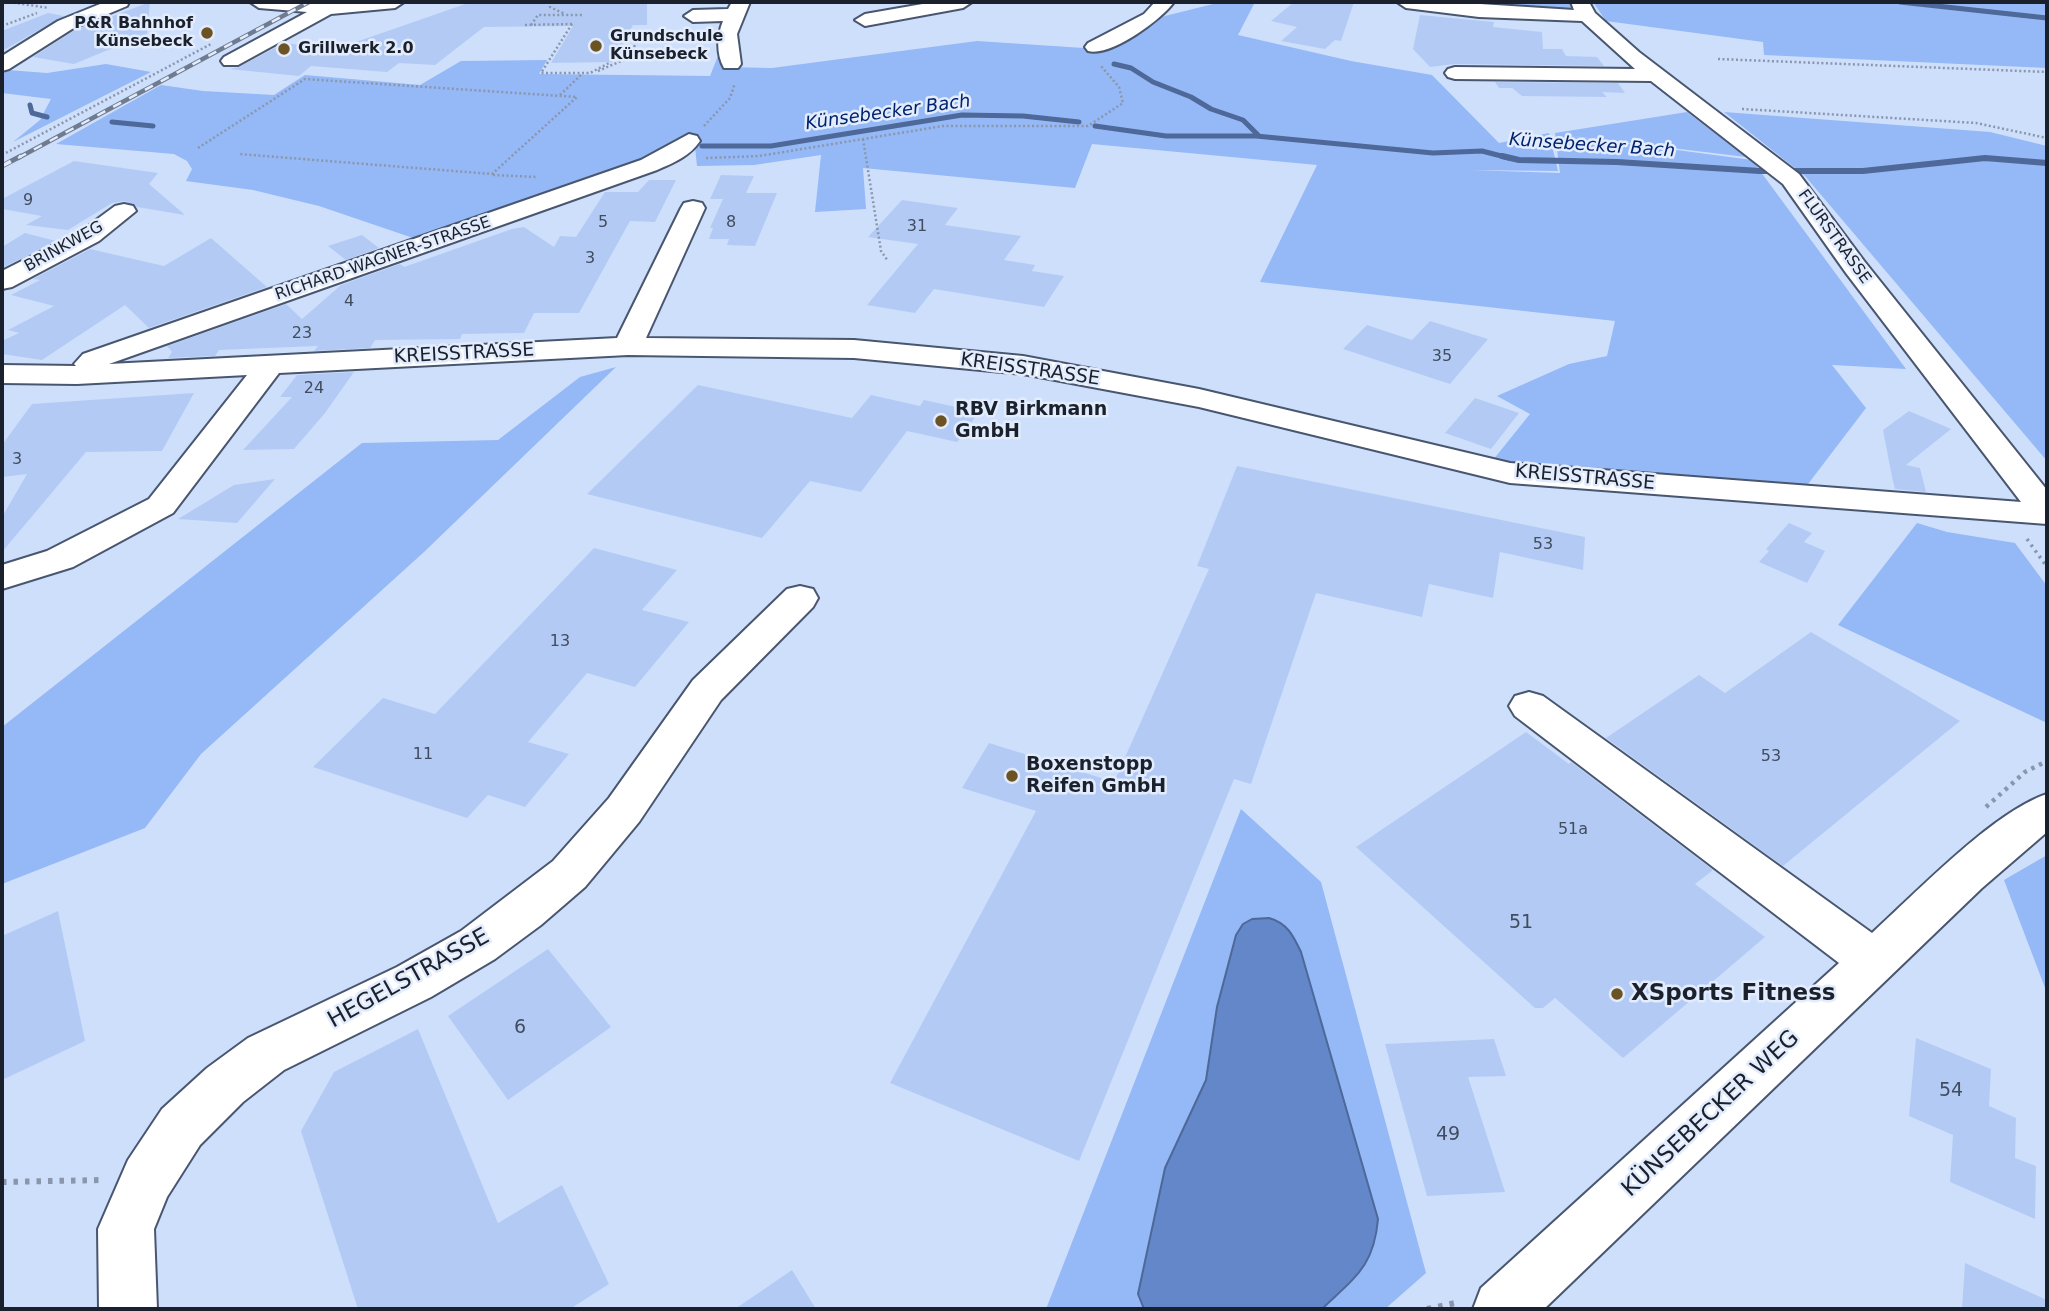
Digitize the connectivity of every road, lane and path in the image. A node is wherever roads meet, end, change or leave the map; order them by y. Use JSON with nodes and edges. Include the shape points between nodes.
{"nodes":[{"id":1,"x":120,"y":2,"type":"edge"},
{"id":2,"x":259,"y":2,"type":"edge"},
{"id":3,"x":395,"y":2,"type":"edge"},
{"id":4,"x":552,"y":2,"type":"edge"},
{"id":5,"x":963,"y":2,"type":"edge"},
{"id":6,"x":1165,"y":2,"type":"edge"},
{"id":7,"x":1406,"y":2,"type":"edge"},
{"id":8,"x":50,"y":8,"type":"dead end"},
{"id":9,"x":738,"y":8,"type":"edge"},
{"id":10,"x":326,"y":9,"type":"junction"},
{"id":11,"x":1583,"y":9,"type":"edge"},
{"id":12,"x":569,"y":15,"type":"junction"},
{"id":13,"x":582,"y":15,"type":"dead end"},
{"id":14,"x":693,"y":16,"type":"dead end"},
{"id":15,"x":865,"y":20,"type":"dead end"},
{"id":16,"x":524,"y":25,"type":"dead end"},
{"id":17,"x":531,"y":25,"type":"junction"},
{"id":18,"x":2,"y":26,"type":"edge"},
{"id":19,"x":641,"y":36,"type":"dead end"},
{"id":20,"x":212,"y":44,"type":"dead end"},
{"id":21,"x":559,"y":45,"type":"junction"},
{"id":22,"x":550,"y":46,"type":"dead end"},
{"id":23,"x":1096,"y":47,"type":"joint"},
{"id":24,"x":1718,"y":59,"type":"dead end"},
{"id":25,"x":230,"y":61,"type":"dead end"},
{"id":26,"x":611,"y":62,"type":"dead end"},
{"id":27,"x":732,"y":64,"type":"dead end"},
{"id":28,"x":2,"y":65,"type":"edge"},
{"id":29,"x":2047,"y":72,"type":"edge"},
{"id":30,"x":583,"y":73,"type":"junction"},
{"id":31,"x":590,"y":73,"type":"junction"},
{"id":32,"x":1455,"y":73,"type":"dead end"},
{"id":33,"x":1656,"y":75,"type":"junction"},
{"id":34,"x":559,"y":96,"type":"junction"},
{"id":35,"x":730,"y":98,"type":"dead end"},
{"id":36,"x":723,"y":106,"type":"dead end"},
{"id":37,"x":1699,"y":107,"type":"junction"},
{"id":38,"x":2047,"y":138,"type":"edge"},
{"id":39,"x":863,"y":139,"type":"junction"},
{"id":40,"x":198,"y":148,"type":"dead end"},
{"id":41,"x":680,"y":148,"type":"joint"},
{"id":42,"x":239,"y":154,"type":"dead end"},
{"id":43,"x":2,"y":155,"type":"edge"},
{"id":44,"x":693,"y":208,"type":"dead end"},
{"id":45,"x":124,"y":211,"type":"dead end"},
{"id":46,"x":888,"y":261,"type":"dead end"},
{"id":47,"x":2,"y":281,"type":"edge"},
{"id":48,"x":628,"y":346,"type":"junction"},
{"id":49,"x":270,"y":365,"type":"junction"},
{"id":50,"x":3,"y":375,"type":"edge"},
{"id":51,"x":77,"y":375,"type":"junction"},
{"id":52,"x":2047,"y":513,"type":"edge"},
{"id":53,"x":2,"y":577,"type":"edge"},
{"id":54,"x":800,"y":598,"type":"dead end"},
{"id":55,"x":1529,"y":706,"type":"dead end"},
{"id":56,"x":2047,"y":811,"type":"edge"},
{"id":57,"x":1873,"y":961,"type":"junction"},
{"id":58,"x":147,"y":1179,"type":"junction"},
{"id":59,"x":2,"y":1182,"type":"edge"},
{"id":60,"x":128,"y":1309,"type":"edge"},
{"id":61,"x":1502,"y":1309,"type":"edge"}],
"edges":[{"from":1,"to":28,"type":"street","via":[[65,25]]},
{"from":2,"to":10,"type":"street"},
{"from":3,"to":10,"type":"street"},
{"from":4,"to":12,"type":"path","via":[[552,8]]},
{"from":5,"to":15,"type":"street"},
{"from":6,"to":23,"type":"street","via":[[1151,18]]},
{"from":7,"to":11,"type":"street","via":[[1470,10]]},
{"from":8,"to":18,"type":"path"},
{"from":9,"to":14,"type":"street"},
{"from":9,"to":27,"type":"street","via":[[727,34]]},
{"from":10,"to":25,"type":"street"},
{"from":11,"to":33,"type":"street","name":"FLURSTRASSE"},
{"from":12,"to":13,"type":"path"},
{"from":12,"to":17,"type":"path","via":[[538,15]]},
{"from":16,"to":17,"type":"path"},
{"from":17,"to":21,"type":"path","via":[[572,24]]},
{"from":19,"to":31,"type":"path","via":[[622,62]]},
{"from":20,"to":43,"type":"path"},
{"from":21,"to":22,"type":"path"},
{"from":21,"to":30,"type":"path","via":[[541,73]]},
{"from":23,"to":39,"type":"path","via":[[1100,65],[1123,92],[1123,103],[1088,126],[943,126]]},
{"from":24,"to":29,"type":"path"},
{"from":26,"to":31,"type":"path"},
{"from":30,"to":31,"type":"path"},
{"from":30,"to":34,"type":"path"},
{"from":32,"to":33,"type":"street"},
{"from":33,"to":37,"type":"street","name":"FLURSTRASSE"},
{"from":34,"to":40,"type":"path","via":[[304,79]]},
{"from":34,"to":42,"type":"path","via":[[577,97],[492,174]]},
{"from":35,"to":36,"type":"path"},
{"from":37,"to":38,"type":"path","via":[[1976,123]]},
{"from":37,"to":52,"type":"street","name":"FLURSTRASSE","via":[[1783,172]]},
{"from":39,"to":41,"type":"path","via":[[759,156],[701,159]]},
{"from":39,"to":46,"type":"path","via":[[881,251]]},
{"from":41,"to":51,"type":"street","name":"RICHARD-WAGNER-STRASSE","via":[[638,169],[93,360]]},
{"from":44,"to":48,"type":"street"},
{"from":45,"to":47,"type":"street","name":"BRINKWEG","via":[[90,236]]},
{"from":48,"to":49,"type":"street","name":"KREISSTRASSE"},
{"from":48,"to":52,"type":"street","name":"KREISSTRASSE","via":[[854,349],[1023,365],[1199,398],[1510,473]]},
{"from":49,"to":51,"type":"street","name":"KREISSTRASSE"},
{"from":49,"to":53,"type":"street","via":[[161,506],[60,559]]},
{"from":50,"to":51,"type":"street","name":"KREISSTRASSE"},
{"from":54,"to":58,"type":"street","name":"HEGELSTRASSE","via":[[707,690],[624,810],[569,874],[478,945],[414,982],[266,1054],[181,1127]]},
{"from":55,"to":57,"type":"street"},
{"from":56,"to":57,"type":"street","name":"KÜNSEBECKER WEG","via":[[1966,875]]},
{"from":57,"to":61,"type":"street","name":"KÜNSEBECKER WEG"},
{"from":58,"to":59,"type":"path"},
{"from":58,"to":60,"type":"street","name":"HEGELSTRASSE","via":[[126,1229]]}]}
